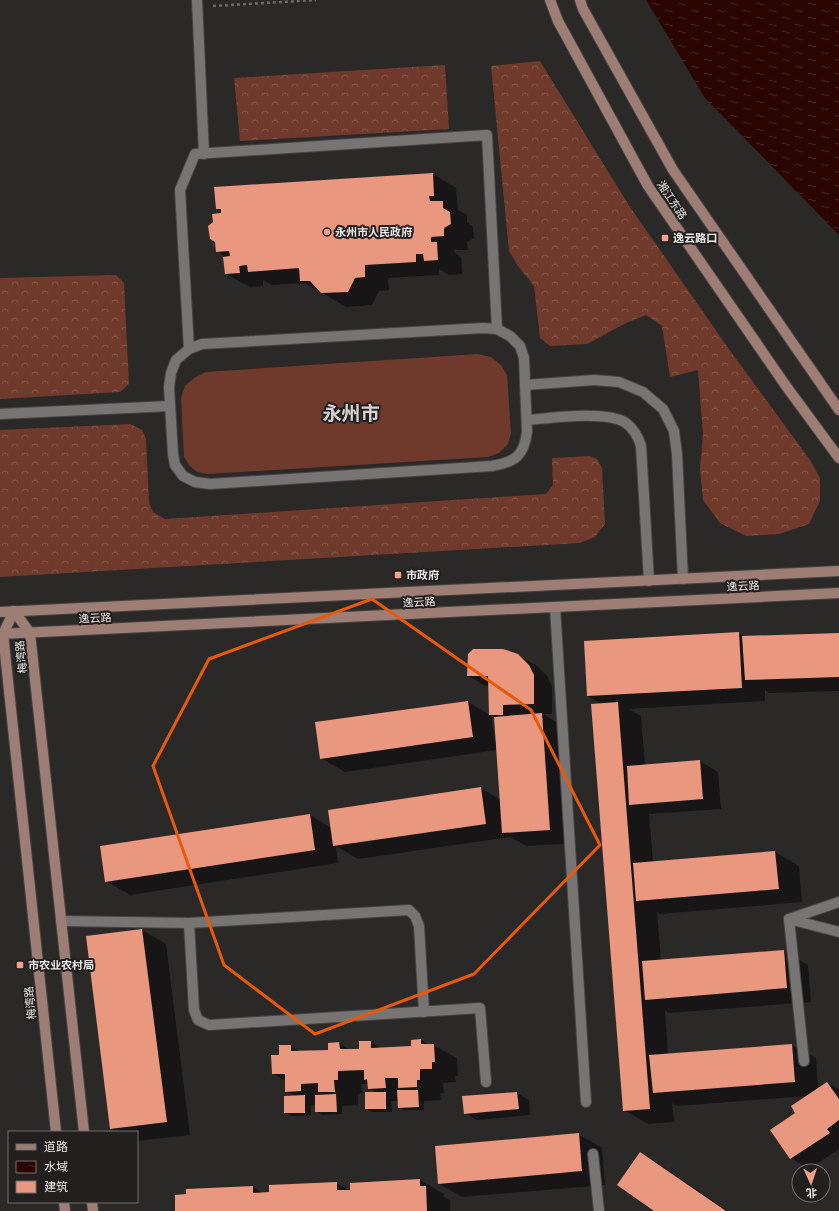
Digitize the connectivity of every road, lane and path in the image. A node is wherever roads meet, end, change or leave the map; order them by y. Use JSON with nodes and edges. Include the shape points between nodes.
{"nodes":[{"id":1,"x":316,"y":0,"type":"edge"},
{"id":2,"x":550,"y":0,"type":"edge"},
{"id":3,"x":580,"y":0,"type":"edge"},
{"id":4,"x":285,"y":1,"type":"edge"},
{"id":5,"x":197,"y":3,"type":"edge"},
{"id":6,"x":204,"y":154,"type":"junction"},
{"id":7,"x":497,"y":329,"type":"junction"},
{"id":8,"x":189,"y":349,"type":"junction"},
{"id":9,"x":526,"y":385,"type":"junction"},
{"id":10,"x":170,"y":406,"type":"junction"},
{"id":11,"x":839,"y":410,"type":"edge"},
{"id":12,"x":0,"y":414,"type":"edge"},
{"id":13,"x":527,"y":420,"type":"junction"},
{"id":14,"x":839,"y":458,"type":"edge"},
{"id":15,"x":839,"y":571,"type":"edge"},
{"id":16,"x":683,"y":579,"type":"junction"},
{"id":17,"x":648,"y":581,"type":"junction"},
{"id":18,"x":839,"y":593,"type":"edge"},
{"id":19,"x":555,"y":607,"type":"junction"},
{"id":20,"x":14,"y":611,"type":"junction"},
{"id":21,"x":0,"y":612,"type":"edge"},
{"id":22,"x":30,"y":633,"type":"junction"},
{"id":23,"x":2,"y":634,"type":"edge"},
{"id":24,"x":839,"y":902,"type":"edge"},
{"id":25,"x":789,"y":920,"type":"junction"},
{"id":26,"x":61,"y":921,"type":"junction"},
{"id":27,"x":189,"y":923,"type":"junction"},
{"id":28,"x":839,"y":932,"type":"edge"},
{"id":29,"x":424,"y":1012,"type":"junction"},
{"id":30,"x":804,"y":1061,"type":"dead end"},
{"id":31,"x":486,"y":1082,"type":"dead end"},
{"id":32,"x":586,"y":1102,"type":"dead end"},
{"id":33,"x":56,"y":1131,"type":"edge"},
{"id":34,"x":84,"y":1131,"type":"edge"},
{"id":35,"x":593,"y":1154,"type":"dead end"},
{"id":36,"x":599,"y":1211,"type":"edge"}],
"edges":[{"from":1,"to":4,"type":"path"},
{"from":2,"to":14,"type":"street","name":"湘江东路","via":[[558,21],[648,186]]},
{"from":3,"to":11,"type":"street","name":"湘江东路","via":[[673,170]]},
{"from":4,"to":5,"type":"path"},
{"from":5,"to":6,"type":"street"},
{"from":6,"to":7,"type":"street","via":[[487,135]]},
{"from":6,"to":8,"type":"street","via":[[195,154],[180,190]]},
{"from":7,"to":8,"type":"street","via":[[202,344]]},
{"from":7,"to":9,"type":"street","via":[[510,336],[520,346],[524,358]]},
{"from":8,"to":10,"type":"street","via":[[176,360],[171,373]]},
{"from":9,"to":13,"type":"street"},
{"from":9,"to":16,"type":"street","via":[[594,380],[619,382],[643,392],[663,409],[674,431],[677,454]]},
{"from":10,"to":12,"type":"street"},
{"from":10,"to":13,"type":"street","via":[[175,465],[183,476],[195,482],[210,484],[508,463],[526,444]]},
{"from":13,"to":17,"type":"street","via":[[611,417],[625,422],[636,433],[641,446]]},
{"from":15,"to":16,"type":"street","name":"逸云路"},
{"from":16,"to":17,"type":"street","name":"逸云路"},
{"from":17,"to":20,"type":"street","name":"逸云路"},
{"from":18,"to":19,"type":"street","name":"逸云路"},
{"from":19,"to":22,"type":"street","name":"逸云路"},
{"from":19,"to":32,"type":"street"},
{"from":20,"to":21,"type":"street","name":"逸云路"},
{"from":20,"to":22,"type":"street","name":"梅湾路"},
{"from":20,"to":23,"type":"street","name":"梅湾路"},
{"from":22,"to":23,"type":"street","name":"逸云路"},
{"from":22,"to":26,"type":"street","name":"梅湾路"},
{"from":23,"to":33,"type":"street","name":"梅湾路"},
{"from":24,"to":25,"type":"street"},
{"from":25,"to":28,"type":"street"},
{"from":25,"to":30,"type":"street"},
{"from":26,"to":27,"type":"street"},
{"from":26,"to":34,"type":"street","name":"梅湾路"},
{"from":27,"to":29,"type":"street","via":[[409,910],[419,926]]},
{"from":27,"to":29,"type":"street","via":[[194,1010],[198,1020],[210,1026]]},
{"from":29,"to":31,"type":"street","via":[[480,1008]]},
{"from":35,"to":36,"type":"street"}]}
